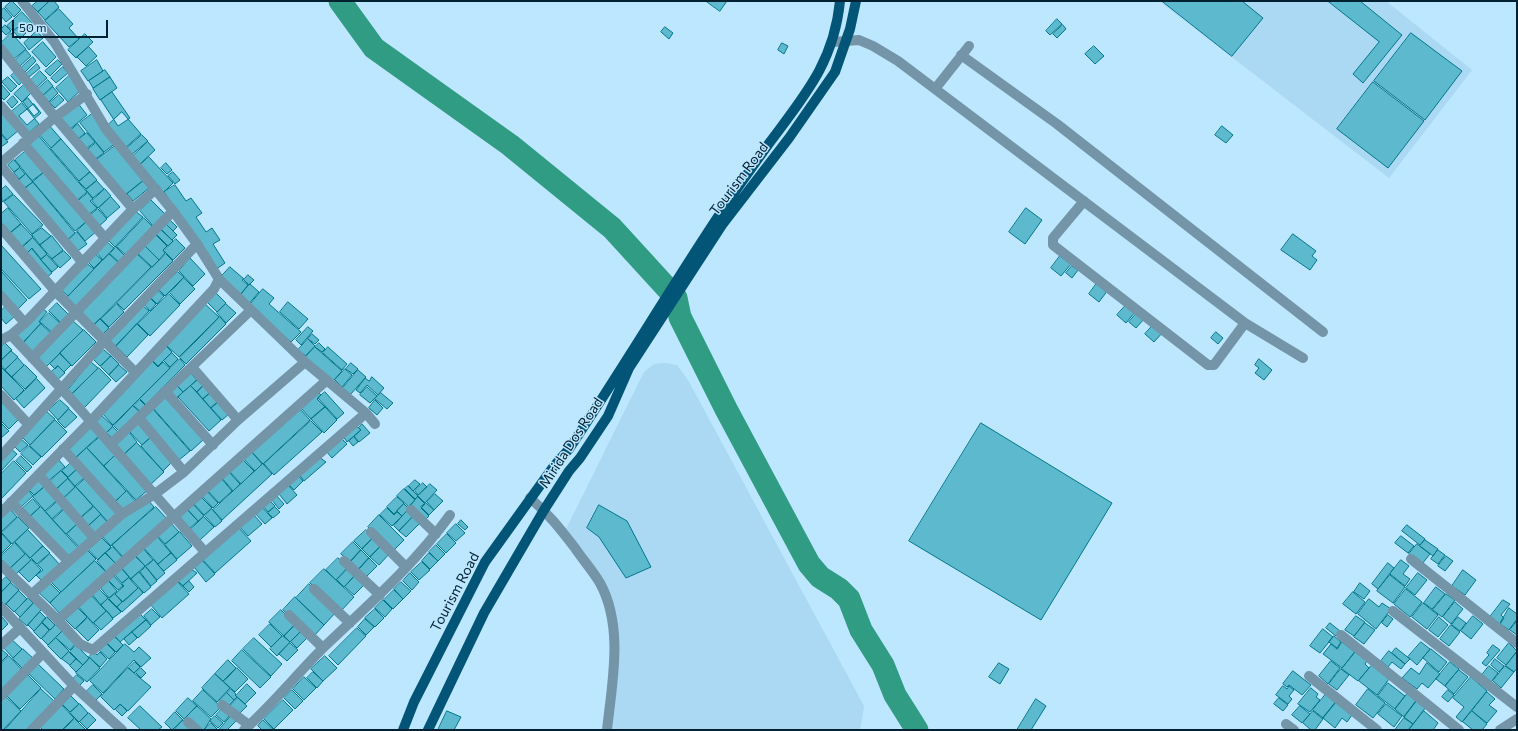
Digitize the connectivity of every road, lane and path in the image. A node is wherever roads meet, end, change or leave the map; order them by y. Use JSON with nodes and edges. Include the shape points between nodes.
{"nodes":[{"id":1,"x":22,"y":1,"type":"edge"},
{"id":2,"x":840,"y":1,"type":"edge"},
{"id":3,"x":856,"y":1,"type":"edge"},
{"id":4,"x":846,"y":41,"type":"junction"},
{"id":5,"x":833,"y":42,"type":"junction"},
{"id":6,"x":969,"y":46,"type":"dead end"},
{"id":7,"x":1,"y":49,"type":"edge"},
{"id":8,"x":961,"y":55,"type":"junction"},
{"id":9,"x":935,"y":89,"type":"junction"},
{"id":10,"x":87,"y":94,"type":"junction"},
{"id":11,"x":1,"y":106,"type":"edge"},
{"id":12,"x":55,"y":117,"type":"junction"},
{"id":13,"x":26,"y":141,"type":"junction"},
{"id":14,"x":1,"y":163,"type":"edge"},
{"id":15,"x":1,"y":166,"type":"edge"},
{"id":16,"x":156,"y":189,"type":"junction"},
{"id":17,"x":1084,"y":201,"type":"junction"},
{"id":18,"x":133,"y":209,"type":"junction"},
{"id":19,"x":173,"y":211,"type":"junction"},
{"id":20,"x":1,"y":228,"type":"edge"},
{"id":21,"x":712,"y":234,"type":"junction"},
{"id":22,"x":105,"y":238,"type":"junction"},
{"id":23,"x":198,"y":244,"type":"junction"},
{"id":24,"x":83,"y":263,"type":"junction"},
{"id":25,"x":219,"y":279,"type":"junction"},
{"id":26,"x":55,"y":291,"type":"junction"},
{"id":27,"x":1,"y":296,"type":"edge"},
{"id":28,"x":252,"y":310,"type":"junction"},
{"id":29,"x":77,"y":312,"type":"junction"},
{"id":30,"x":25,"y":323,"type":"junction"},
{"id":31,"x":1245,"y":323,"type":"junction"},
{"id":32,"x":1323,"y":332,"type":"dead end"},
{"id":33,"x":4,"y":338,"type":"edge"},
{"id":34,"x":105,"y":340,"type":"junction"},
{"id":35,"x":32,"y":358,"type":"junction"},
{"id":36,"x":1302,"y":358,"type":"dead end"},
{"id":37,"x":305,"y":362,"type":"junction"},
{"id":38,"x":626,"y":366,"type":"junction"},
{"id":39,"x":192,"y":367,"type":"junction"},
{"id":40,"x":135,"y":372,"type":"junction"},
{"id":41,"x":327,"y":380,"type":"junction"},
{"id":42,"x":62,"y":390,"type":"junction"},
{"id":43,"x":165,"y":391,"type":"junction"},
{"id":44,"x":1,"y":395,"type":"edge"},
{"id":45,"x":366,"y":414,"type":"junction"},
{"id":46,"x":139,"y":418,"type":"junction"},
{"id":47,"x":238,"y":420,"type":"junction"},
{"id":48,"x":91,"y":421,"type":"junction"},
{"id":49,"x":375,"y":424,"type":"dead end"},
{"id":50,"x":29,"y":425,"type":"junction"},
{"id":51,"x":111,"y":444,"type":"junction"},
{"id":52,"x":213,"y":445,"type":"junction"},
{"id":53,"x":63,"y":449,"type":"junction"},
{"id":54,"x":2,"y":451,"type":"edge"},
{"id":55,"x":184,"y":472,"type":"junction"},
{"id":56,"x":39,"y":475,"type":"junction"},
{"id":57,"x":547,"y":476,"type":"joint"},
{"id":58,"x":155,"y":494,"type":"junction"},
{"id":59,"x":530,"y":498,"type":"junction"},
{"id":60,"x":12,"y":502,"type":"junction"},
{"id":61,"x":411,"y":510,"type":"dead end"},
{"id":62,"x":544,"y":510,"type":"junction"},
{"id":63,"x":1,"y":513,"type":"edge"},
{"id":64,"x":122,"y":514,"type":"junction"},
{"id":65,"x":175,"y":516,"type":"junction"},
{"id":66,"x":450,"y":516,"type":"dead end"},
{"id":67,"x":371,"y":532,"type":"dead end"},
{"id":68,"x":436,"y":534,"type":"junction"},
{"id":69,"x":94,"y":538,"type":"junction"},
{"id":70,"x":205,"y":552,"type":"junction"},
{"id":71,"x":1411,"y":559,"type":"dead end"},
{"id":72,"x":68,"y":561,"type":"junction"},
{"id":73,"x":344,"y":561,"type":"dead end"},
{"id":74,"x":1,"y":565,"type":"edge"},
{"id":75,"x":405,"y":566,"type":"junction"},
{"id":76,"x":314,"y":589,"type":"dead end"},
{"id":77,"x":32,"y":594,"type":"junction"},
{"id":78,"x":380,"y":595,"type":"junction"},
{"id":79,"x":1,"y":607,"type":"edge"},
{"id":80,"x":1393,"y":611,"type":"dead end"},
{"id":81,"x":289,"y":615,"type":"dead end"},
{"id":82,"x":58,"y":620,"type":"junction"},
{"id":83,"x":350,"y":623,"type":"junction"},
{"id":84,"x":20,"y":628,"type":"junction"},
{"id":85,"x":1341,"y":635,"type":"dead end"},
{"id":86,"x":1517,"y":643,"type":"edge"},
{"id":87,"x":1,"y":645,"type":"edge"},
{"id":88,"x":323,"y":648,"type":"junction"},
{"id":89,"x":43,"y":653,"type":"junction"},
{"id":90,"x":1309,"y":676,"type":"dead end"},
{"id":91,"x":74,"y":686,"type":"junction"},
{"id":92,"x":1,"y":696,"type":"edge"},
{"id":93,"x":222,"y":705,"type":"dead end"},
{"id":94,"x":1517,"y":707,"type":"edge"},
{"id":95,"x":1517,"y":719,"type":"edge"},
{"id":96,"x":188,"y":722,"type":"dead end"},
{"id":97,"x":116,"y":728,"type":"edge"},
{"id":98,"x":247,"y":728,"type":"edge"},
{"id":99,"x":32,"y":730,"type":"edge"},
{"id":100,"x":197,"y":730,"type":"edge"},
{"id":101,"x":403,"y":730,"type":"edge"},
{"id":102,"x":428,"y":730,"type":"edge"},
{"id":103,"x":607,"y":730,"type":"edge"},
{"id":104,"x":1377,"y":730,"type":"edge"},
{"id":105,"x":1459,"y":730,"type":"edge"},
{"id":106,"x":1500,"y":730,"type":"edge"}],
"edges":[{"from":1,"to":10,"type":"street","via":[[55,43]]},
{"from":2,"to":5,"type":"main road"},
{"from":3,"to":4,"type":"main road","name":"Tourism Road"},
{"from":4,"to":5,"type":"street"},
{"from":4,"to":9,"type":"street","via":[[859,40],[873,46]]},
{"from":4,"to":21,"type":"main road","name":"Tourism Road","via":[[835,72],[789,138]]},
{"from":5,"to":21,"type":"main road","name":"Tourism Road","via":[[820,72],[770,143]]},
{"from":6,"to":8,"type":"street"},
{"from":7,"to":12,"type":"street"},
{"from":8,"to":9,"type":"street"},
{"from":8,"to":32,"type":"street","via":[[1057,124]]},
{"from":9,"to":17,"type":"street"},
{"from":10,"to":12,"type":"street"},
{"from":10,"to":16,"type":"street","via":[[106,129]]},
{"from":11,"to":13,"type":"street"},
{"from":12,"to":13,"type":"street"},
{"from":12,"to":18,"type":"street"},
{"from":13,"to":14,"type":"street"},
{"from":13,"to":22,"type":"street"},
{"from":15,"to":24,"type":"street"},
{"from":16,"to":18,"type":"street"},
{"from":16,"to":19,"type":"street"},
{"from":17,"to":31,"type":"street"},
{"from":17,"to":31,"type":"street","via":[[1053,238],[1053,246],[1201,360],[1208,365],[1214,365]]},
{"from":18,"to":22,"type":"street"},
{"from":19,"to":23,"type":"street"},
{"from":19,"to":29,"type":"street"},
{"from":20,"to":26,"type":"street"},
{"from":21,"to":38,"type":"main road","name":"Tourism Road"},
{"from":22,"to":24,"type":"street"},
{"from":23,"to":25,"type":"street"},
{"from":23,"to":34,"type":"street"},
{"from":24,"to":26,"type":"street"},
{"from":25,"to":28,"type":"street"},
{"from":25,"to":40,"type":"street","via":[[214,289]]},
{"from":26,"to":29,"type":"street"},
{"from":26,"to":30,"type":"street"},
{"from":27,"to":30,"type":"street"},
{"from":28,"to":37,"type":"street"},
{"from":28,"to":39,"type":"street"},
{"from":29,"to":34,"type":"street"},
{"from":29,"to":35,"type":"street"},
{"from":30,"to":33,"type":"street"},
{"from":31,"to":36,"type":"street"},
{"from":33,"to":35,"type":"street"},
{"from":34,"to":40,"type":"street"},
{"from":34,"to":42,"type":"street"},
{"from":35,"to":42,"type":"street"},
{"from":37,"to":41,"type":"street"},
{"from":37,"to":47,"type":"street"},
{"from":38,"to":57,"type":"main road","name":"Mirida Dos Road","via":[[570,449]]},
{"from":38,"to":62,"type":"main road","name":"Mirida Dos Road","via":[[608,416]]},
{"from":39,"to":43,"type":"street"},
{"from":39,"to":47,"type":"street"},
{"from":40,"to":48,"type":"street"},
{"from":41,"to":45,"type":"street"},
{"from":41,"to":65,"type":"street"},
{"from":42,"to":48,"type":"street"},
{"from":42,"to":50,"type":"street"},
{"from":43,"to":46,"type":"street"},
{"from":43,"to":52,"type":"street"},
{"from":44,"to":50,"type":"street"},
{"from":45,"to":49,"type":"street"},
{"from":45,"to":70,"type":"street"},
{"from":46,"to":51,"type":"street"},
{"from":46,"to":55,"type":"street"},
{"from":47,"to":52,"type":"street"},
{"from":48,"to":51,"type":"street"},
{"from":48,"to":53,"type":"street"},
{"from":50,"to":54,"type":"street"},
{"from":51,"to":58,"type":"street"},
{"from":52,"to":55,"type":"street"},
{"from":53,"to":56,"type":"street"},
{"from":53,"to":64,"type":"street"},
{"from":55,"to":58,"type":"street"},
{"from":56,"to":60,"type":"street"},
{"from":56,"to":69,"type":"street"},
{"from":57,"to":59,"type":"main road","name":"Tourism Road"},
{"from":58,"to":64,"type":"street"},
{"from":58,"to":65,"type":"street"},
{"from":59,"to":62,"type":"street"},
{"from":59,"to":101,"type":"main road","name":"Tourism Road","via":[[485,562],[414,702]]},
{"from":60,"to":63,"type":"street"},
{"from":60,"to":72,"type":"street"},
{"from":61,"to":68,"type":"street"},
{"from":62,"to":102,"type":"main road","via":[[484,613]]},
{"from":62,"to":103,"type":"street","via":[[600,583],[610,608],[614,667]]},
{"from":64,"to":69,"type":"street"},
{"from":65,"to":70,"type":"street"},
{"from":65,"to":82,"type":"street"},
{"from":66,"to":68,"type":"street"},
{"from":67,"to":75,"type":"street"},
{"from":68,"to":75,"type":"street"},
{"from":69,"to":72,"type":"street"},
{"from":70,"to":82,"type":"street","via":[[93,650],[80,644]]},
{"from":71,"to":86,"type":"street"},
{"from":72,"to":77,"type":"street"},
{"from":73,"to":78,"type":"street"},
{"from":74,"to":77,"type":"street"},
{"from":75,"to":78,"type":"street"},
{"from":76,"to":83,"type":"street"},
{"from":77,"to":82,"type":"street"},
{"from":78,"to":83,"type":"street"},
{"from":79,"to":84,"type":"street"},
{"from":80,"to":94,"type":"street"},
{"from":81,"to":88,"type":"street"},
{"from":83,"to":88,"type":"street"},
{"from":84,"to":87,"type":"street"},
{"from":84,"to":89,"type":"street"},
{"from":85,"to":105,"type":"street"},
{"from":88,"to":98,"type":"street"},
{"from":89,"to":91,"type":"street"},
{"from":89,"to":92,"type":"street"},
{"from":90,"to":104,"type":"street"},
{"from":91,"to":97,"type":"street"},
{"from":91,"to":99,"type":"street"},
{"from":93,"to":98,"type":"street"},
{"from":95,"to":106,"type":"street"},
{"from":96,"to":100,"type":"street"}]}
